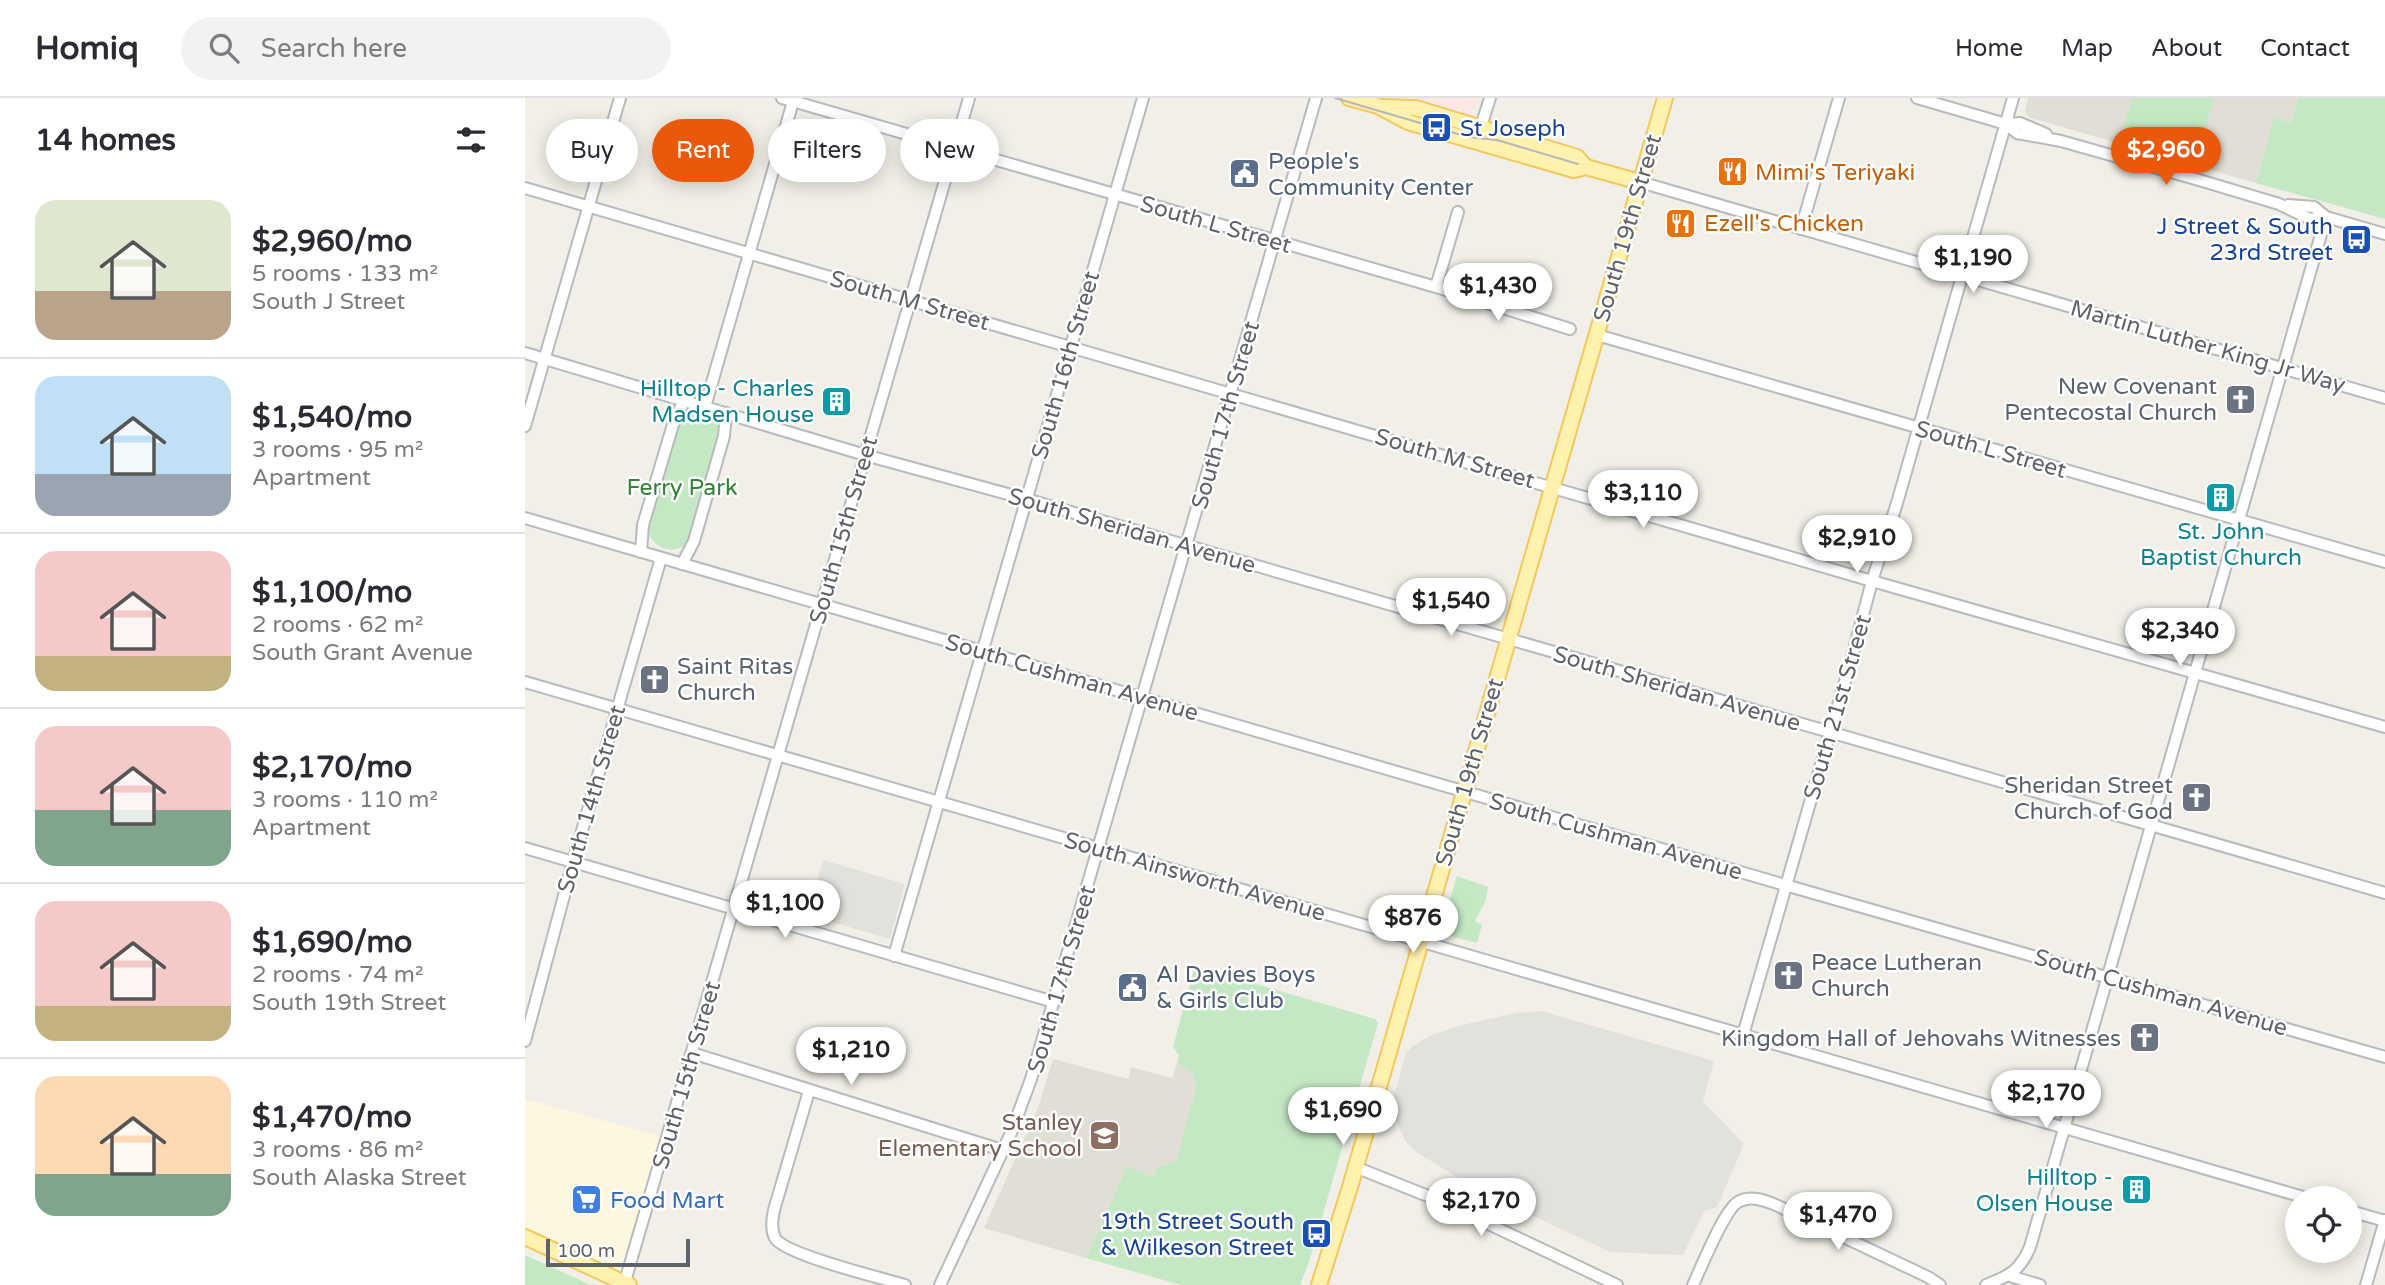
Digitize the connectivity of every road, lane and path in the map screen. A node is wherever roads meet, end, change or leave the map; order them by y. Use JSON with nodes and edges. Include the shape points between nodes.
{"nodes":[{"id":1,"x":620,"y":98,"type":"edge"},
{"id":2,"x":782,"y":98,"type":"edge"},
{"id":3,"x":969,"y":98,"type":"edge"},
{"id":4,"x":1143,"y":98,"type":"edge"},
{"id":5,"x":1316,"y":98,"type":"edge"},
{"id":6,"x":1349,"y":98,"type":"edge"},
{"id":7,"x":1490,"y":98,"type":"edge"},
{"id":8,"x":1665,"y":98,"type":"edge"},
{"id":9,"x":1839,"y":98,"type":"edge"},
{"id":10,"x":1917,"y":98,"type":"edge"},
{"id":11,"x":2013,"y":98,"type":"edge"},
{"id":12,"x":794,"y":100,"type":"edge"},
{"id":13,"x":1378,"y":106,"type":"junction"},
{"id":14,"x":963,"y":119,"type":"edge"},
{"id":15,"x":2006,"y":124,"type":"junction"},
{"id":16,"x":1481,"y":127,"type":"junction"},
{"id":17,"x":900,"y":131,"type":"edge"},
{"id":18,"x":1476,"y":142,"type":"junction"},
{"id":19,"x":999,"y":160,"type":"edge"},
{"id":20,"x":1586,"y":167,"type":"junction"},
{"id":21,"x":944,"y":182,"type":"edge"},
{"id":22,"x":1640,"y":182,"type":"junction"},
{"id":23,"x":525,"y":188,"type":"edge"},
{"id":24,"x":1115,"y":195,"type":"junction"},
{"id":25,"x":589,"y":206,"type":"junction"},
{"id":26,"x":1458,"y":212,"type":"dead end"},
{"id":27,"x":2326,"y":218,"type":"junction"},
{"id":28,"x":1801,"y":229,"type":"junction"},
{"id":29,"x":2385,"y":234,"type":"edge"},
{"id":30,"x":1275,"y":241,"type":"junction"},
{"id":31,"x":749,"y":253,"type":"junction"},
{"id":32,"x":1962,"y":276,"type":"junction"},
{"id":33,"x":1436,"y":287,"type":"junction"},
{"id":34,"x":910,"y":299,"type":"junction"},
{"id":35,"x":1570,"y":329,"type":"dead end"},
{"id":36,"x":1597,"y":335,"type":"junction"},
{"id":37,"x":1070,"y":346,"type":"junction"},
{"id":38,"x":525,"y":353,"type":"edge"},
{"id":39,"x":544,"y":359,"type":"junction"},
{"id":40,"x":2284,"y":368,"type":"junction"},
{"id":41,"x":1231,"y":393,"type":"junction"},
{"id":42,"x":2385,"y":398,"type":"edge"},
{"id":43,"x":684,"y":401,"type":"junction"},
{"id":44,"x":705,"y":407,"type":"junction"},
{"id":45,"x":726,"y":413,"type":"junction"},
{"id":46,"x":525,"y":426,"type":"edge"},
{"id":47,"x":1918,"y":428,"type":"junction"},
{"id":48,"x":865,"y":455,"type":"junction"},
{"id":49,"x":1552,"y":487,"type":"junction"},
{"id":50,"x":1026,"y":499,"type":"junction"},
{"id":51,"x":525,"y":518,"type":"edge"},
{"id":52,"x":2239,"y":520,"type":"junction"},
{"id":53,"x":1187,"y":545,"type":"junction"},
{"id":54,"x":641,"y":552,"type":"junction"},
{"id":55,"x":660,"y":558,"type":"junction"},
{"id":56,"x":2385,"y":562,"type":"edge"},
{"id":57,"x":682,"y":564,"type":"junction"},
{"id":58,"x":1872,"y":581,"type":"junction"},
{"id":59,"x":822,"y":604,"type":"junction"},
{"id":60,"x":1508,"y":639,"type":"junction"},
{"id":61,"x":982,"y":651,"type":"junction"},
{"id":62,"x":2195,"y":672,"type":"junction"},
{"id":63,"x":525,"y":682,"type":"edge"},
{"id":64,"x":1143,"y":698,"type":"junction"},
{"id":65,"x":617,"y":708,"type":"junction"},
{"id":66,"x":2385,"y":727,"type":"edge"},
{"id":67,"x":1830,"y":732,"type":"junction"},
{"id":68,"x":778,"y":755,"type":"junction"},
{"id":69,"x":1464,"y":791,"type":"junction"},
{"id":70,"x":938,"y":802,"type":"junction"},
{"id":71,"x":2151,"y":824,"type":"junction"},
{"id":72,"x":525,"y":848,"type":"edge"},
{"id":73,"x":1100,"y":848,"type":"junction"},
{"id":74,"x":573,"y":862,"type":"junction"},
{"id":75,"x":1786,"y":886,"type":"junction"},
{"id":76,"x":2385,"y":893,"type":"edge"},
{"id":77,"x":734,"y":909,"type":"junction"},
{"id":78,"x":1421,"y":941,"type":"junction"},
{"id":79,"x":894,"y":956,"type":"junction"},
{"id":80,"x":2107,"y":976,"type":"junction"},
{"id":81,"x":1054,"y":1002,"type":"junction"},
{"id":82,"x":528,"y":1014,"type":"edge"},
{"id":83,"x":1743,"y":1035,"type":"junction"},
{"id":84,"x":525,"y":1041,"type":"edge"},
{"id":85,"x":692,"y":1053,"type":"junction"},
{"id":86,"x":2385,"y":1057,"type":"edge"},
{"id":87,"x":809,"y":1091,"type":"junction"},
{"id":88,"x":2063,"y":1127,"type":"junction"},
{"id":89,"x":1002,"y":1150,"type":"junction"},
{"id":90,"x":1355,"y":1167,"type":"junction"},
{"id":91,"x":2285,"y":1192,"type":"edge"},
{"id":92,"x":2362,"y":1213,"type":"edge"},
{"id":93,"x":2385,"y":1220,"type":"edge"},
{"id":94,"x":525,"y":1237,"type":"edge"},
{"id":95,"x":2010,"y":1276,"type":"junction"},
{"id":96,"x":626,"y":1284,"type":"edge"},
{"id":97,"x":905,"y":1285,"type":"edge"},
{"id":98,"x":940,"y":1285,"type":"edge"},
{"id":99,"x":1319,"y":1285,"type":"edge"},
{"id":100,"x":1617,"y":1285,"type":"edge"},
{"id":101,"x":1693,"y":1285,"type":"edge"},
{"id":102,"x":1940,"y":1285,"type":"edge"},
{"id":103,"x":1986,"y":1285,"type":"edge"},
{"id":104,"x":2040,"y":1285,"type":"edge"},
{"id":105,"x":2366,"y":1285,"type":"edge"}],
"edges":[{"from":1,"to":25,"type":"street"},
{"from":2,"to":12,"type":"street","name":"South L Street"},
{"from":3,"to":14,"type":"street","name":"South 15th Street"},
{"from":4,"to":24,"type":"street","name":"South 16th Street"},
{"from":5,"to":30,"type":"street","name":"South 17th Street"},
{"from":6,"to":13,"type":"main road","name":"Martin Luther King Jr Way"},
{"from":7,"to":16,"type":"street"},
{"from":8,"to":22,"type":"main road","name":"South 19th Street"},
{"from":9,"to":28,"type":"street"},
{"from":10,"to":15,"type":"street"},
{"from":11,"to":15,"type":"street","name":"South 21st Street"},
{"from":12,"to":17,"type":"street","name":"South L Street"},
{"from":12,"to":31,"type":"street"},
{"from":13,"to":16,"type":"main road","name":"Martin Luther King Jr Way","via":[[1416,108]]},
{"from":13,"to":18,"type":"main road","name":"Martin Luther King Jr Way","via":[[1408,122]]},
{"from":15,"to":27,"type":"street","via":[[2017,133],[2061,141],[2279,204],[2310,219]]},
{"from":15,"to":32,"type":"street","name":"South 21st Street"},
{"from":16,"to":18,"type":"street"},
{"from":16,"to":20,"type":"main road","name":"Martin Luther King Jr Way","via":[[1577,157]]},
{"from":18,"to":20,"type":"main road","name":"Martin Luther King Jr Way","via":[[1574,170]]},
{"from":19,"to":24,"type":"street","name":"South L Street"},
{"from":20,"to":22,"type":"main road","name":"Martin Luther King Jr Way"},
{"from":21,"to":34,"type":"street","name":"South 15th Street"},
{"from":22,"to":28,"type":"street","name":"Martin Luther King Jr Way"},
{"from":22,"to":36,"type":"main road","name":"South 19th Street"},
{"from":23,"to":25,"type":"street","name":"South M Street"},
{"from":24,"to":30,"type":"street","name":"South L Street"},
{"from":24,"to":37,"type":"street","name":"South 16th Street"},
{"from":25,"to":31,"type":"street","name":"South M Street"},
{"from":25,"to":39,"type":"street"},
{"from":26,"to":33,"type":"street"},
{"from":27,"to":29,"type":"street"},
{"from":27,"to":40,"type":"street"},
{"from":28,"to":32,"type":"street","name":"Martin Luther King Jr Way"},
{"from":30,"to":33,"type":"street","name":"South L Street"},
{"from":30,"to":41,"type":"street","name":"South 17th Street"},
{"from":31,"to":34,"type":"street","name":"South M Street"},
{"from":31,"to":44,"type":"street"},
{"from":32,"to":40,"type":"street","name":"Martin Luther King Jr Way"},
{"from":32,"to":47,"type":"street","name":"South 21st Street"},
{"from":33,"to":35,"type":"street","name":"South L Street"},
{"from":34,"to":37,"type":"street","name":"South M Street"},
{"from":34,"to":48,"type":"street","name":"South 15th Street"},
{"from":36,"to":47,"type":"street","name":"South L Street"},
{"from":36,"to":49,"type":"main road","name":"South 19th Street"},
{"from":37,"to":41,"type":"street","name":"South M Street"},
{"from":37,"to":50,"type":"street","name":"South 16th Street"},
{"from":38,"to":39,"type":"street","name":"South Sheridan Avenue"},
{"from":39,"to":43,"type":"street","name":"South Sheridan Avenue"},
{"from":39,"to":46,"type":"street"},
{"from":40,"to":42,"type":"street","name":"Martin Luther King Jr Way"},
{"from":40,"to":52,"type":"street"},
{"from":41,"to":49,"type":"street","name":"South M Street"},
{"from":41,"to":53,"type":"street","name":"South 17th Street"},
{"from":43,"to":44,"type":"street","name":"South Sheridan Avenue"},
{"from":43,"to":54,"type":"street","via":[[643,527]]},
{"from":44,"to":45,"type":"street","name":"South Sheridan Avenue"},
{"from":45,"to":48,"type":"street","name":"South Sheridan Avenue"},
{"from":45,"to":57,"type":"street","via":[[724,436],[694,541]]},
{"from":47,"to":52,"type":"street","name":"South L Street"},
{"from":47,"to":58,"type":"street","name":"South 21st Street"},
{"from":48,"to":50,"type":"street","name":"South Sheridan Avenue"},
{"from":48,"to":59,"type":"street","name":"South 15th Street"},
{"from":49,"to":58,"type":"street","name":"South M Street"},
{"from":49,"to":60,"type":"main road","name":"South 19th Street"},
{"from":50,"to":53,"type":"street","name":"South Sheridan Avenue"},
{"from":50,"to":61,"type":"street","name":"South 16th Street"},
{"from":51,"to":54,"type":"street","name":"South Cushman Avenue"},
{"from":52,"to":56,"type":"street","name":"South L Street"},
{"from":52,"to":62,"type":"street"},
{"from":53,"to":60,"type":"street","name":"South Sheridan Avenue"},
{"from":53,"to":64,"type":"street","name":"South 17th Street"},
{"from":54,"to":55,"type":"street","name":"South Cushman Avenue"},
{"from":55,"to":57,"type":"street","name":"South Cushman Avenue"},
{"from":55,"to":65,"type":"street","name":"South 14th Street"},
{"from":57,"to":59,"type":"street","name":"South Cushman Avenue"},
{"from":58,"to":62,"type":"street","name":"South M Street"},
{"from":58,"to":67,"type":"street","name":"South 21st Street"},
{"from":59,"to":61,"type":"street","name":"South Cushman Avenue"},
{"from":59,"to":68,"type":"street","name":"South 15th Street"},
{"from":60,"to":67,"type":"street","name":"South Sheridan Avenue"},
{"from":60,"to":69,"type":"main road","name":"South 19th Street"},
{"from":61,"to":64,"type":"street","name":"South Cushman Avenue"},
{"from":61,"to":70,"type":"street","name":"South 16th Street"},
{"from":62,"to":66,"type":"street","name":"South M Street"},
{"from":62,"to":71,"type":"street"},
{"from":63,"to":65,"type":"street","name":"South Ainsworth Avenue"},
{"from":64,"to":69,"type":"street","name":"South Cushman Avenue"},
{"from":64,"to":73,"type":"street","name":"South 17th Street"},
{"from":65,"to":68,"type":"street","name":"South Ainsworth Avenue"},
{"from":65,"to":74,"type":"street","name":"South 14th Street"},
{"from":67,"to":71,"type":"street","name":"South Sheridan Avenue"},
{"from":67,"to":75,"type":"street","name":"South 21st Street"},
{"from":68,"to":70,"type":"street","name":"South Ainsworth Avenue"},
{"from":68,"to":77,"type":"street","name":"South 15th Street"},
{"from":69,"to":75,"type":"street","name":"South Cushman Avenue"},
{"from":69,"to":78,"type":"main road","name":"South 19th Street"},
{"from":70,"to":73,"type":"street","name":"South Ainsworth Avenue"},
{"from":70,"to":79,"type":"street","name":"South 16th Street"},
{"from":71,"to":76,"type":"street","name":"South Sheridan Avenue"},
{"from":71,"to":80,"type":"street"},
{"from":72,"to":74,"type":"street"},
{"from":73,"to":78,"type":"street","name":"South Ainsworth Avenue"},
{"from":73,"to":81,"type":"street","name":"South 17th Street"},
{"from":74,"to":77,"type":"street"},
{"from":74,"to":82,"type":"street","name":"South 14th Street"},
{"from":75,"to":80,"type":"street","name":"South Cushman Avenue"},
{"from":75,"to":83,"type":"street","name":"South 21st Street"},
{"from":77,"to":79,"type":"street"},
{"from":77,"to":85,"type":"street","name":"South 15th Street"},
{"from":78,"to":83,"type":"street","name":"South Ainsworth Avenue"},
{"from":78,"to":90,"type":"main road","name":"South 19th Street"},
{"from":79,"to":81,"type":"street"},
{"from":80,"to":86,"type":"street","name":"South Cushman Avenue"},
{"from":80,"to":88,"type":"street"},
{"from":81,"to":89,"type":"street","name":"South 17th Street","via":[[1023,1105]]},
{"from":82,"to":84,"type":"street","name":"South 14th Street"},
{"from":83,"to":88,"type":"street","name":"South Ainsworth Avenue"},
{"from":85,"to":87,"type":"street"},
{"from":85,"to":96,"type":"street","name":"South 15th Street"},
{"from":87,"to":89,"type":"street"},
{"from":87,"to":97,"type":"street","via":[[774,1210],[775,1238],[792,1251]]},
{"from":88,"to":91,"type":"street","name":"South Ainsworth Avenue"},
{"from":88,"to":95,"type":"street","via":[[2030,1247]]},
{"from":89,"to":98,"type":"street","name":"South 17th Street"},
{"from":90,"to":99,"type":"main road","name":"South 19th Street"},
{"from":90,"to":100,"type":"street","via":[[1438,1200]]},
{"from":92,"to":93,"type":"street"},
{"from":93,"to":105,"type":"street"},
{"from":94,"to":96,"type":"main road"},
{"from":95,"to":103,"type":"street"},
{"from":95,"to":104,"type":"street"},
{"from":101,"to":102,"type":"street","via":[[1729,1211],[1741,1200],[1753,1198]]}]}
